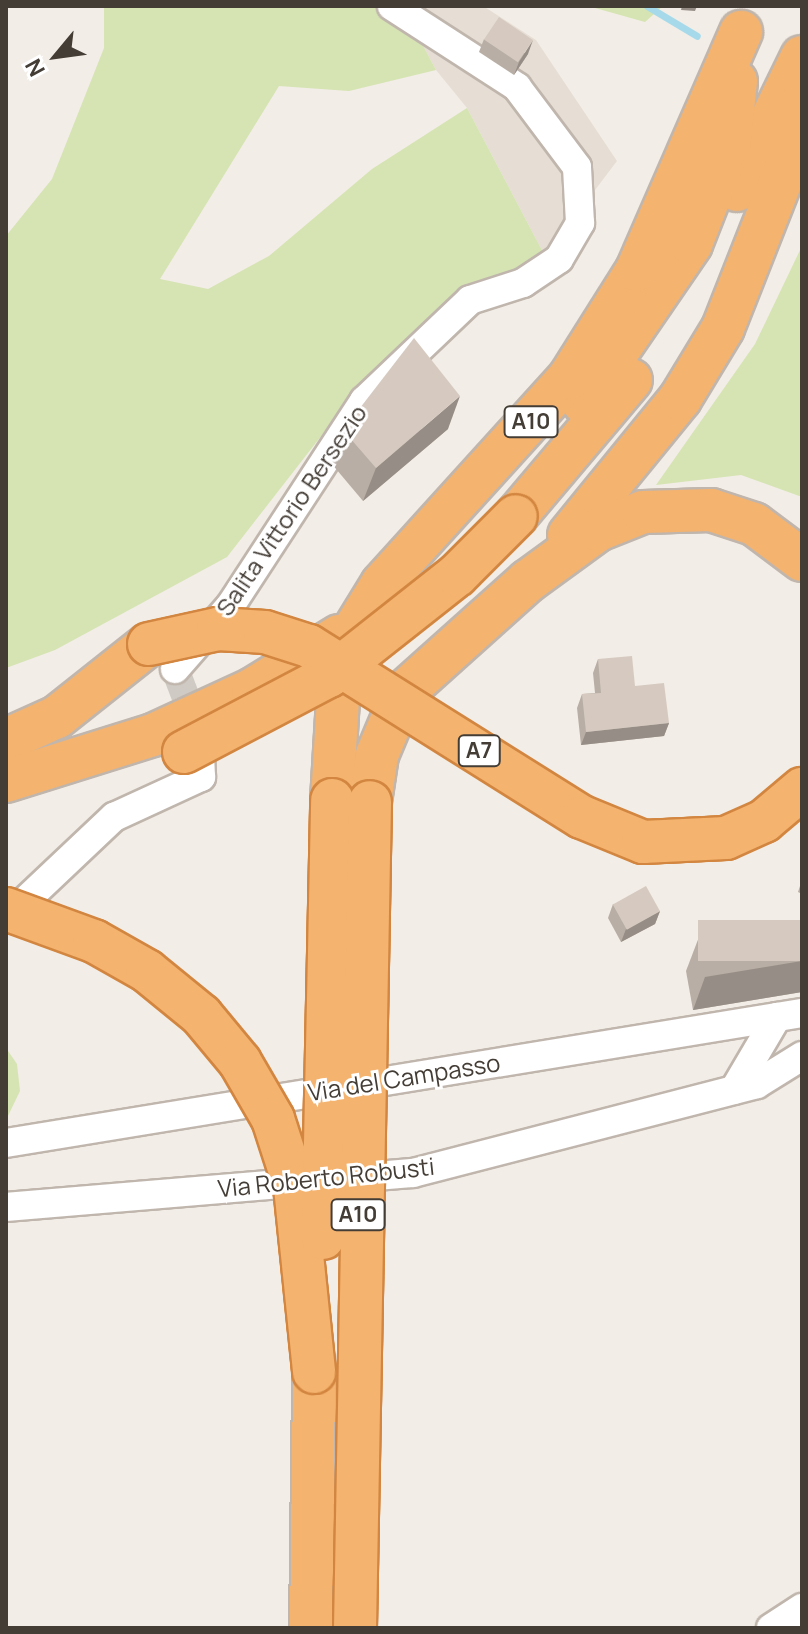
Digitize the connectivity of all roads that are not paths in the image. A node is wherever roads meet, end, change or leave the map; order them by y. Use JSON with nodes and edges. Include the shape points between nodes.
{"nodes":[{"id":1,"x":392,"y":6,"type":"edge"},
{"id":2,"x":802,"y":57,"type":"edge"},
{"id":3,"x":802,"y":103,"type":"edge"},
{"id":4,"x":802,"y":560,"type":"edge"},
{"id":5,"x":528,"y":581,"type":"junction"},
{"id":6,"x":162,"y":657,"type":"junction"},
{"id":7,"x":6,"y":740,"type":"edge"},
{"id":8,"x":192,"y":742,"type":"junction"},
{"id":9,"x":6,"y":781,"type":"edge"},
{"id":10,"x":802,"y":789,"type":"edge"},
{"id":11,"x":351,"y":801,"type":"junction"},
{"id":12,"x":6,"y":806,"type":"edge"},
{"id":13,"x":6,"y":909,"type":"edge"},
{"id":14,"x":6,"y":919,"type":"edge"},
{"id":15,"x":790,"y":1015,"type":"edge"},
{"id":16,"x":802,"y":1056,"type":"edge"},
{"id":17,"x":734,"y":1090,"type":"junction"},
{"id":18,"x":6,"y":1143,"type":"edge"},
{"id":19,"x":6,"y":1207,"type":"edge"},
{"id":20,"x":314,"y":1372,"type":"junction"},
{"id":21,"x":802,"y":1608,"type":"edge"},
{"id":22,"x":311,"y":1628,"type":"edge"},
{"id":23,"x":355,"y":1628,"type":"edge"},
{"id":24,"x":771,"y":1628,"type":"edge"}],
"edges":[{"from":1,"to":6,"type":"street","name":"Salita Vittorio Bersezio","via":[[517,87],[577,167],[580,223],[559,259],[523,283],[470,300],[364,401],[231,605]]},
{"from":2,"to":8,"type":"highway","bridge":true,"via":[[695,277],[613,408],[516,516],[435,594],[329,676]]},
{"from":3,"to":5,"type":"highway","via":[[794,148],[723,328],[633,461]]},
{"from":4,"to":5,"type":"highway","via":[[733,515],[688,508],[643,512],[598,530]]},
{"from":5,"to":11,"type":"highway","number":"A10","via":[[403,693]]},
{"from":6,"to":7,"type":"highway","number":"A7"},
{"from":6,"to":10,"type":"highway","number":"A7","bridge":true,"via":[[218,629],[309,646],[582,817],[643,842],[726,838],[764,821]]},
{"from":8,"to":12,"type":"highway"},
{"from":8,"to":14,"type":"street","via":[[201,777],[114,817]]},
{"from":9,"to":11,"type":"highway","number":"A10","via":[[153,735],[253,689],[339,636],[383,603],[516,477],[645,319],[691,244],[729,147],[741,32],[637,270],[569,378],[382,584],[352,633],[338,699]]},
{"from":11,"to":20,"type":"highway","number":"A10","bridge":true},
{"from":11,"to":23,"type":"highway","number":"A10","bridge":true},
{"from":13,"to":20,"type":"highway","number":"A10","bridge":true,"via":[[94,941],[147,971],[201,1015],[240,1062],[273,1119],[295,1187]]},
{"from":15,"to":17,"type":"street"},
{"from":15,"to":18,"type":"street","name":"Via del Campasso"},
{"from":16,"to":17,"type":"street","name":"Via Roberto Robusti"},
{"from":17,"to":19,"type":"street","name":"Via Roberto Robusti","via":[[413,1173]]},
{"from":20,"to":22,"type":"highway","number":"A10"},
{"from":21,"to":24,"type":"street"}]}
